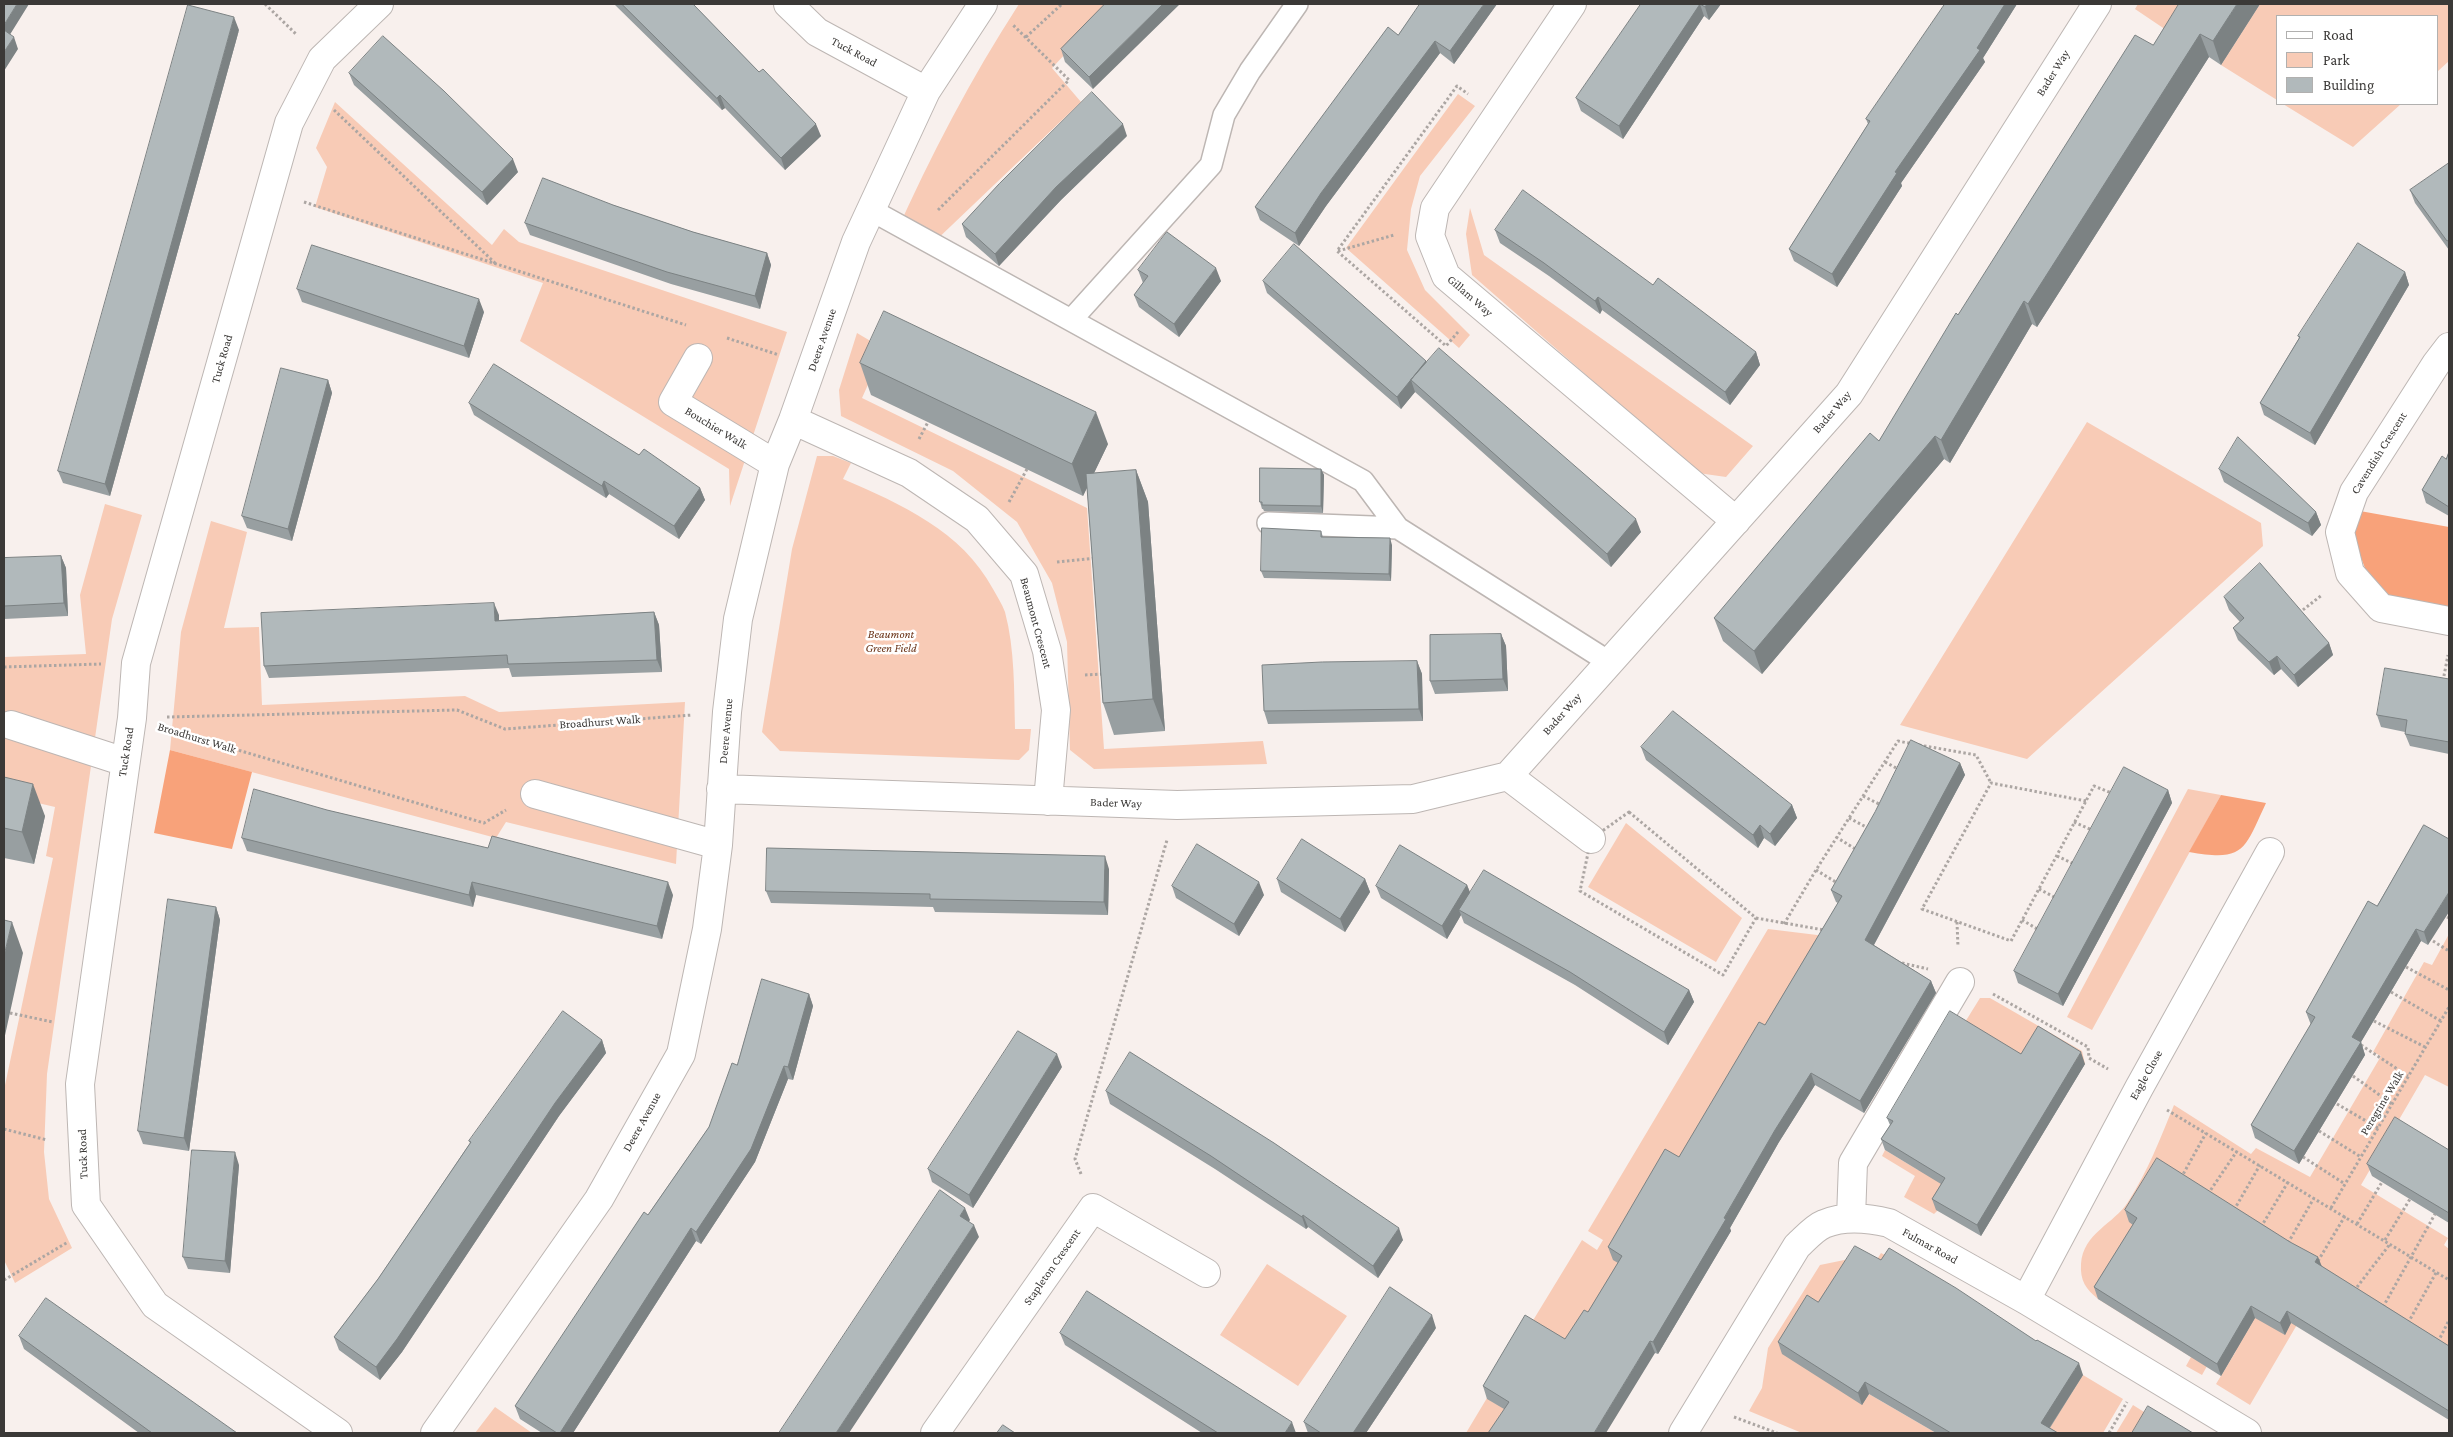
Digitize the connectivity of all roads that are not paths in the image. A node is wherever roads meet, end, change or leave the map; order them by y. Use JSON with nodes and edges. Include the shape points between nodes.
{"nodes":[{"id":1,"x":379,"y":4,"type":"edge"},
{"id":2,"x":788,"y":4,"type":"edge"},
{"id":3,"x":1297,"y":4,"type":"edge"},
{"id":4,"x":1572,"y":4,"type":"edge"},
{"id":5,"x":2097,"y":4,"type":"edge"},
{"id":6,"x":994,"y":10,"type":"edge"},
{"id":7,"x":926,"y":91,"type":"junction"},
{"id":8,"x":871,"y":210,"type":"junction"},
{"id":9,"x":1072,"y":319,"type":"junction"},
{"id":10,"x":2449,"y":347,"type":"edge"},
{"id":11,"x":698,"y":358,"type":"dead end"},
{"id":12,"x":793,"y":420,"type":"junction"},
{"id":13,"x":775,"y":464,"type":"junction"},
{"id":14,"x":1736,"y":521,"type":"junction"},
{"id":15,"x":1268,"y":523,"type":"dead end"},
{"id":16,"x":1398,"y":528,"type":"junction"},
{"id":17,"x":2449,"y":621,"type":"edge"},
{"id":18,"x":1609,"y":662,"type":"junction"},
{"id":19,"x":10,"y":725,"type":"dead end"},
{"id":20,"x":124,"y":762,"type":"junction"},
{"id":21,"x":1508,"y":776,"type":"junction"},
{"id":22,"x":721,"y":789,"type":"junction"},
{"id":23,"x":535,"y":794,"type":"road end"},
{"id":24,"x":1048,"y":801,"type":"junction"},
{"id":25,"x":1591,"y":839,"type":"road end"},
{"id":26,"x":718,"y":845,"type":"junction"},
{"id":27,"x":2270,"y":852,"type":"dead end"},
{"id":28,"x":1960,"y":982,"type":"dead end"},
{"id":29,"x":1851,"y":1218,"type":"junction"},
{"id":30,"x":1206,"y":1274,"type":"dead end"},
{"id":31,"x":2026,"y":1300,"type":"junction"},
{"id":32,"x":338,"y":1433,"type":"edge"},
{"id":33,"x":435,"y":1433,"type":"edge"},
{"id":34,"x":935,"y":1433,"type":"edge"},
{"id":35,"x":1683,"y":1433,"type":"edge"},
{"id":36,"x":2247,"y":1433,"type":"edge"}],
"edges":[{"from":1,"to":20,"type":"street","name":"Tuck Road","via":[[322,60],[289,123],[136,663],[132,718]]},
{"from":2,"to":7,"type":"street","name":"Tuck Road","via":[[817,32]]},
{"from":3,"to":9,"type":"lane","via":[[1224,114],[1211,165]]},
{"from":4,"to":14,"type":"street","name":"Gillam Way","via":[[1435,208],[1430,236],[1446,276]]},
{"from":5,"to":14,"type":"street","name":"Bader Way","via":[[1849,394]]},
{"from":6,"to":7,"type":"street","name":"Deere Avenue"},
{"from":7,"to":8,"type":"street","name":"Deere Avenue"},
{"from":8,"to":9,"type":"lane"},
{"from":8,"to":12,"type":"street","name":"Deere Avenue","via":[[856,242]]},
{"from":9,"to":16,"type":"lane","via":[[1363,481]]},
{"from":10,"to":17,"type":"street","name":"Cavendish Crescent","via":[[2354,492],[2340,532],[2350,573],[2381,608]]},
{"from":11,"to":13,"type":"street","name":"Bouchier Walk","via":[[673,402]]},
{"from":12,"to":13,"type":"street","name":"Deere Avenue"},
{"from":12,"to":24,"type":"street","name":"Beaumont Crescent","via":[[916,478],[977,519],[1024,574],[1047,651],[1056,710]]},
{"from":13,"to":22,"type":"street","name":"Deere Avenue","via":[[738,619]]},
{"from":14,"to":18,"type":"street","name":"Bader Way"},
{"from":15,"to":16,"type":"lane"},
{"from":16,"to":18,"type":"lane"},
{"from":18,"to":21,"type":"street","name":"Bader Way"},
{"from":19,"to":20,"type":"street"},
{"from":20,"to":32,"type":"street","name":"Tuck Road","via":[[80,1084],[86,1205],[155,1305]]},
{"from":21,"to":24,"type":"street","name":"Bader Way","via":[[1413,799],[1177,805]]},
{"from":21,"to":25,"type":"street"},
{"from":22,"to":24,"type":"street","name":"Bader Way"},
{"from":22,"to":26,"type":"street","name":"Deere Avenue"},
{"from":23,"to":26,"type":"street"},
{"from":26,"to":33,"type":"street","name":"Deere Avenue","via":[[706,929],[681,1054],[599,1199]]},
{"from":27,"to":31,"type":"street","name":"Eagle Close"},
{"from":28,"to":29,"type":"street","via":[[1853,1163]]},
{"from":29,"to":31,"type":"street","name":"Fulmar Road","via":[[1871,1218],[1889,1223]]},
{"from":29,"to":35,"type":"street","name":"Fulmar Road","via":[[1823,1224],[1796,1246]]},
{"from":30,"to":34,"type":"street","name":"Stapleton Crescent","via":[[1093,1208]]},
{"from":31,"to":36,"type":"street","name":"Fulmar Road"}]}
